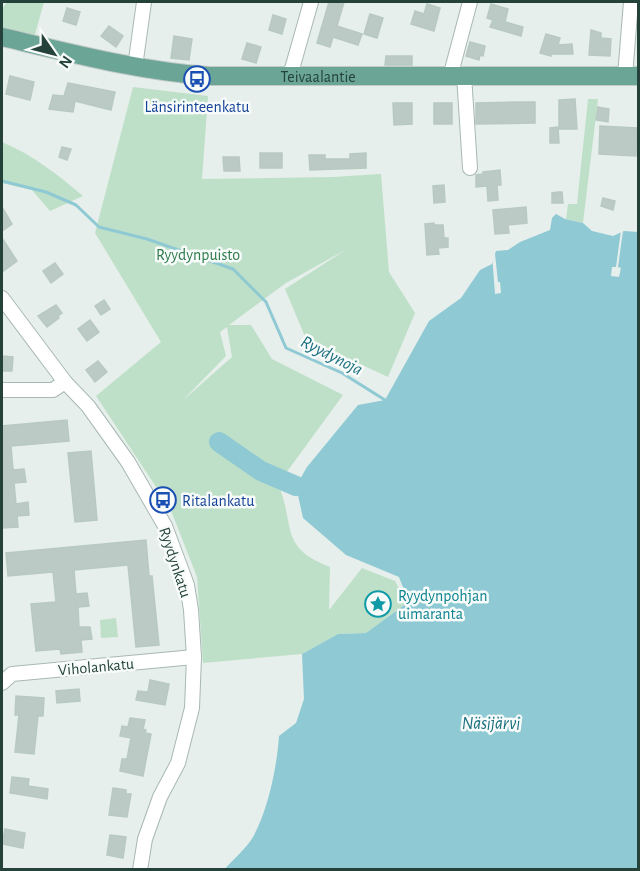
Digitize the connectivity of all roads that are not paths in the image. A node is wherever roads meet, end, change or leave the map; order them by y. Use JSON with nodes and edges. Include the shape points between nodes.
{"nodes":[{"id":1,"x":144,"y":2,"type":"edge"},
{"id":2,"x":311,"y":2,"type":"edge"},
{"id":3,"x":470,"y":2,"type":"edge"},
{"id":4,"x":632,"y":2,"type":"edge"},
{"id":5,"x":2,"y":38,"type":"edge"},
{"id":6,"x":135,"y":67,"type":"junction"},
{"id":7,"x":290,"y":76,"type":"junction"},
{"id":8,"x":457,"y":76,"type":"junction"},
{"id":9,"x":632,"y":76,"type":"edge"},
{"id":10,"x":470,"y":168,"type":"dead end"},
{"id":11,"x":2,"y":298,"type":"edge"},
{"id":12,"x":65,"y":382,"type":"junction"},
{"id":13,"x":2,"y":390,"type":"edge"},
{"id":14,"x":194,"y":657,"type":"junction"},
{"id":15,"x":2,"y":683,"type":"edge"},
{"id":16,"x":140,"y":870,"type":"edge"}],
"edges":[{"from":1,"to":6,"type":"street"},
{"from":2,"to":7,"type":"street"},
{"from":3,"to":8,"type":"street"},
{"from":4,"to":9,"type":"street"},
{"from":5,"to":6,"type":"main road","name":"Teivaalantie"},
{"from":6,"to":7,"type":"main road","name":"Teivaalantie","via":[[209,76]]},
{"from":7,"to":8,"type":"main road","name":"Teivaalantie"},
{"from":8,"to":9,"type":"main road","name":"Teivaalantie"},
{"from":8,"to":10,"type":"street"},
{"from":11,"to":12,"type":"street","name":"Ryydynkatu"},
{"from":12,"to":13,"type":"street","via":[[53,390]]},
{"from":12,"to":14,"type":"street","name":"Ryydynkatu","via":[[88,406],[128,462],[165,526],[187,585]]},
{"from":14,"to":15,"type":"street","name":"Viholankatu","via":[[12,674]]},
{"from":14,"to":16,"type":"street","name":"Ryydynkatu","via":[[192,708],[185,740],[152,818]]}]}
